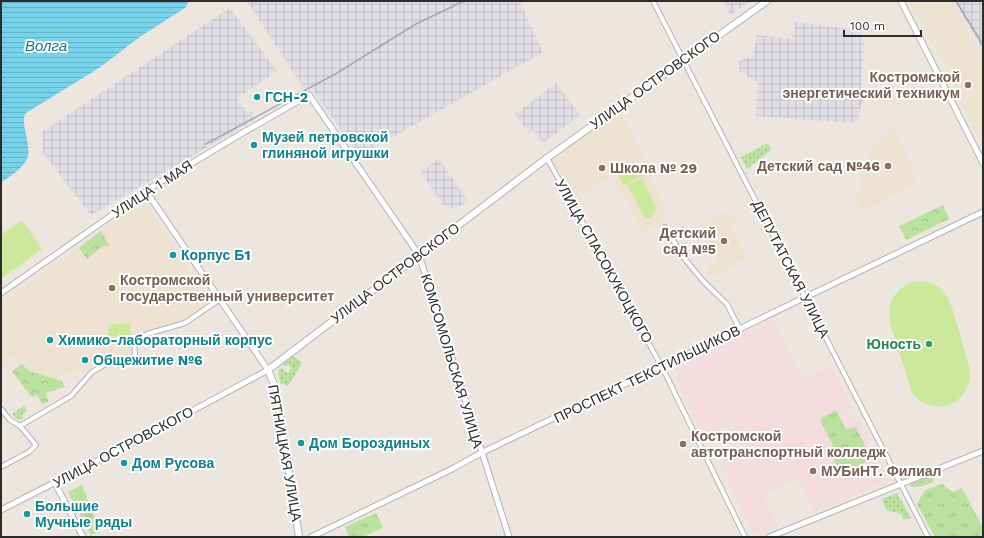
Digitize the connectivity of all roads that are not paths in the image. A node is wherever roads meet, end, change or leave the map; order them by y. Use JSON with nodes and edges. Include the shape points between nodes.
{"nodes":[{"id":1,"x":653,"y":1,"type":"edge"},
{"id":2,"x":767,"y":1,"type":"edge"},
{"id":3,"x":901,"y":1,"type":"edge"},
{"id":4,"x":682,"y":60,"type":"junction"},
{"id":5,"x":309,"y":95,"type":"joint"},
{"id":6,"x":547,"y":158,"type":"junction"},
{"id":7,"x":983,"y":163,"type":"edge"},
{"id":8,"x":146,"y":191,"type":"junction"},
{"id":9,"x":983,"y":212,"type":"edge"},
{"id":10,"x":665,"y":227,"type":"dead end"},
{"id":11,"x":419,"y":255,"type":"junction"},
{"id":12,"x":1,"y":294,"type":"edge"},
{"id":13,"x":806,"y":298,"type":"junction"},
{"id":14,"x":220,"y":299,"type":"junction"},
{"id":15,"x":740,"y":330,"type":"junction"},
{"id":16,"x":662,"y":366,"type":"junction"},
{"id":17,"x":268,"y":370,"type":"junction"},
{"id":18,"x":1,"y":409,"type":"edge"},
{"id":19,"x":20,"y":426,"type":"junction"},
{"id":20,"x":983,"y":451,"type":"edge"},
{"id":21,"x":481,"y":453,"type":"junction"},
{"id":22,"x":1,"y":467,"type":"edge"},
{"id":23,"x":55,"y":483,"type":"junction"},
{"id":24,"x":901,"y":485,"type":"junction"},
{"id":25,"x":1,"y":510,"type":"edge"},
{"id":26,"x":83,"y":537,"type":"edge"},
{"id":27,"x":299,"y":537,"type":"edge"},
{"id":28,"x":311,"y":537,"type":"edge"},
{"id":29,"x":509,"y":537,"type":"edge"},
{"id":30,"x":745,"y":537,"type":"edge"},
{"id":31,"x":769,"y":537,"type":"edge"},
{"id":32,"x":928,"y":537,"type":"edge"}],
"edges":[{"from":1,"to":4,"type":"street","name":"ДЕПУТАТСКАЯ УЛИЦА"},
{"from":2,"to":4,"type":"main road","name":"УЛИЦА ОСТРОВСКОГО"},
{"from":3,"to":7,"type":"street"},
{"from":4,"to":6,"type":"main road","name":"УЛИЦА ОСТРОВСКОГО"},
{"from":4,"to":13,"type":"street","name":"ДЕПУТАТСКАЯ УЛИЦА"},
{"from":5,"to":8,"type":"street","name":"УЛИЦА 1 МАЯ","via":[[237,135]]},
{"from":5,"to":11,"type":"street","name":"КОМСОМОЛЬСКАЯ УЛИЦА"},
{"from":6,"to":11,"type":"main road","name":"УЛИЦА ОСТРОВСКОГО"},
{"from":6,"to":16,"type":"street","name":"УЛИЦА СПАСОКУКОЦКОГО"},
{"from":8,"to":12,"type":"street","name":"УЛИЦА 1 МАЯ"},
{"from":8,"to":14,"type":"street","name":"ПЯТНИЦКАЯ УЛИЦА"},
{"from":9,"to":13,"type":"street","name":"ПРОСПЕКТ ТЕКСТИЛЬЩИКОВ"},
{"from":10,"to":15,"type":"street","via":[[684,258],[727,304]]},
{"from":11,"to":17,"type":"main road","name":"УЛИЦА ОСТРОВСКОГО"},
{"from":11,"to":21,"type":"street","name":"КОМСОМОЛЬСКАЯ УЛИЦА"},
{"from":13,"to":15,"type":"street","name":"ПРОСПЕКТ ТЕКСТИЛЬЩИКОВ"},
{"from":13,"to":24,"type":"street","name":"ДЕПУТАТСКАЯ УЛИЦА"},
{"from":14,"to":17,"type":"street","name":"ПЯТНИЦКАЯ УЛИЦА"},
{"from":14,"to":19,"type":"street","via":[[185,323],[134,340],[133,358],[104,365],[92,372],[71,396]]},
{"from":15,"to":16,"type":"street","name":"ПРОСПЕКТ ТЕКСТИЛЬЩИКОВ"},
{"from":16,"to":21,"type":"street","name":"ПРОСПЕКТ ТЕКСТИЛЬЩИКОВ"},
{"from":16,"to":30,"type":"street","name":"УЛИЦА СПАСОКУКОЦКОГО"},
{"from":17,"to":23,"type":"street","name":"УЛИЦА ОСТРОВСКОГО"},
{"from":17,"to":27,"type":"main road","name":"ПЯТНИЦКАЯ УЛИЦА","via":[[276,389]]},
{"from":18,"to":19,"type":"street","via":[[10,420]]},
{"from":19,"to":22,"type":"street","via":[[36,445],[29,452]]},
{"from":20,"to":24,"type":"street"},
{"from":21,"to":28,"type":"street","name":"ПРОСПЕКТ ТЕКСТИЛЬЩИКОВ"},
{"from":21,"to":29,"type":"street","name":"КОМСОМОЛЬСКАЯ УЛИЦА"},
{"from":23,"to":25,"type":"street","name":"УЛИЦА ОСТРОВСКОГО"},
{"from":23,"to":26,"type":"street"},
{"from":24,"to":31,"type":"street"},
{"from":24,"to":32,"type":"street","name":"ДЕПУТАТСКАЯ УЛИЦА"}]}
